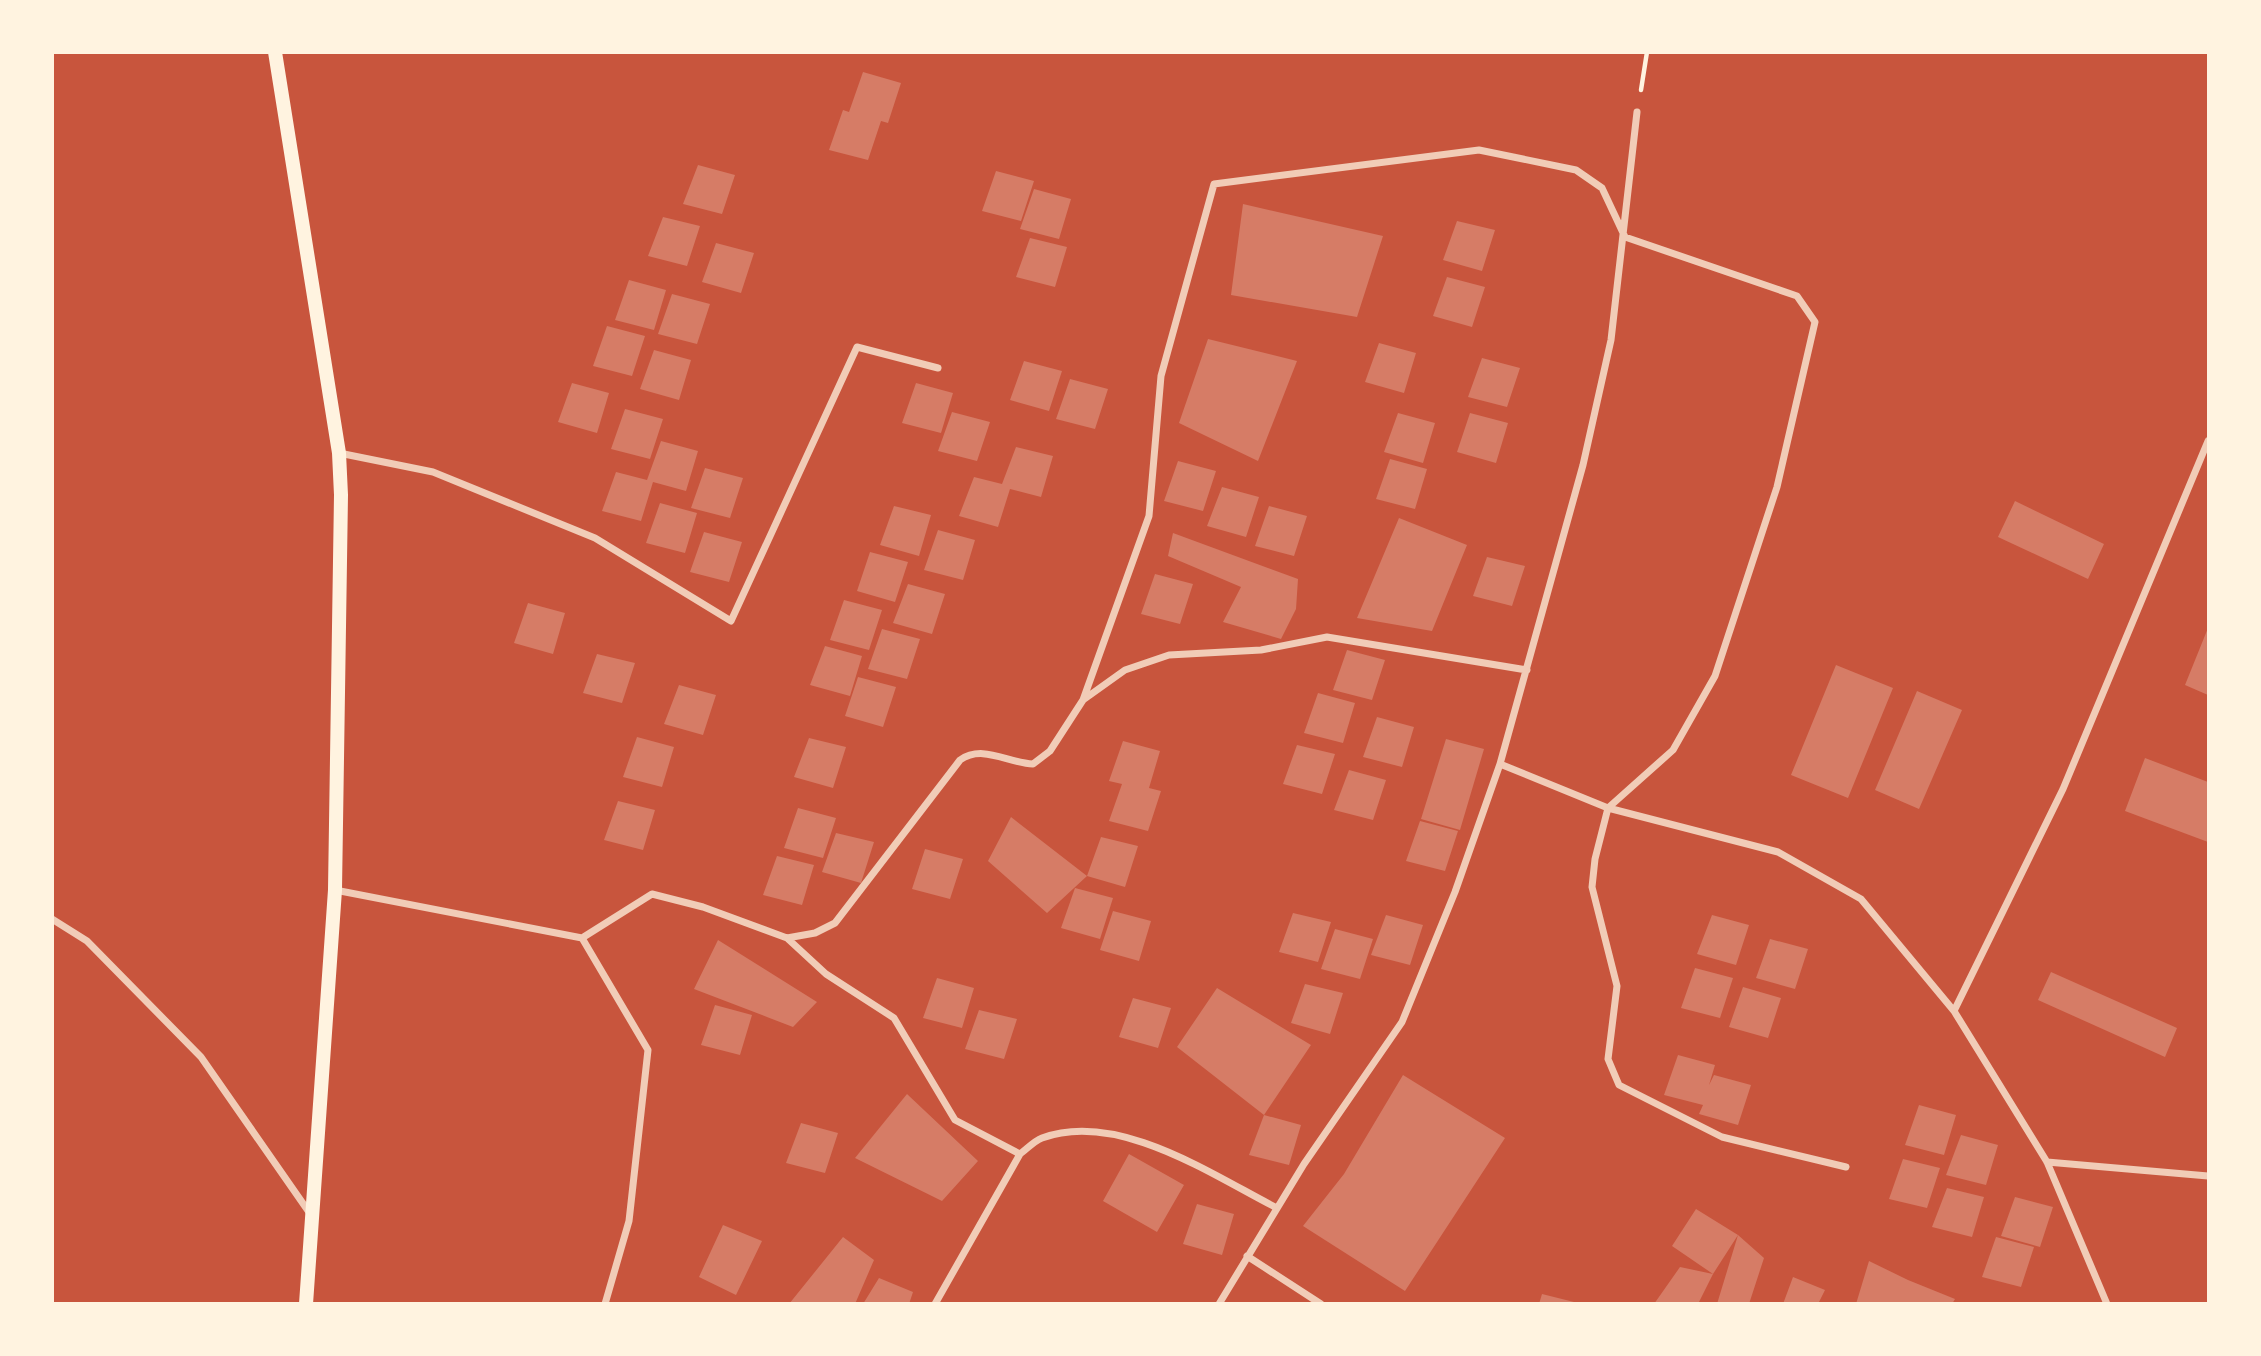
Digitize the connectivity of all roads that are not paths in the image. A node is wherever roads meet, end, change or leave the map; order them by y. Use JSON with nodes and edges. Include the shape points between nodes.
{"nodes":[{"id":1,"x":275,"y":52,"type":"edge"},
{"id":2,"x":1637,"y":112,"type":"road end"},
{"id":3,"x":1625,"y":237,"type":"junction"},
{"id":4,"x":938,"y":368,"type":"dead end"},
{"id":5,"x":2208,"y":441,"type":"edge"},
{"id":6,"x":339,"y":453,"type":"junction"},
{"id":7,"x":1527,"y":670,"type":"junction"},
{"id":8,"x":1083,"y":700,"type":"junction"},
{"id":9,"x":1500,"y":764,"type":"junction"},
{"id":10,"x":1608,"y":808,"type":"junction"},
{"id":11,"x":335,"y":890,"type":"junction"},
{"id":12,"x":52,"y":919,"type":"edge"},
{"id":13,"x":582,"y":938,"type":"junction"},
{"id":14,"x":787,"y":939,"type":"junction"},
{"id":15,"x":1954,"y":1011,"type":"junction"},
{"id":16,"x":1020,"y":1154,"type":"junction"},
{"id":17,"x":2047,"y":1162,"type":"junction"},
{"id":18,"x":1846,"y":1167,"type":"dead end"},
{"id":19,"x":2208,"y":1177,"type":"edge"},
{"id":20,"x":1277,"y":1208,"type":"junction"},
{"id":21,"x":313,"y":1218,"type":"junction"},
{"id":22,"x":1247,"y":1256,"type":"junction"},
{"id":23,"x":306,"y":1304,"type":"edge"},
{"id":24,"x":606,"y":1304,"type":"edge"},
{"id":25,"x":935,"y":1304,"type":"edge"},
{"id":26,"x":1219,"y":1304,"type":"edge"},
{"id":27,"x":1321,"y":1304,"type":"edge"},
{"id":28,"x":2107,"y":1304,"type":"edge"}],
"edges":[{"from":1,"to":6,"type":"main road"},
{"from":2,"to":3,"type":"street"},
{"from":3,"to":7,"type":"street","via":[[1611,340],[1583,465]]},
{"from":3,"to":8,"type":"street","via":[[1602,188],[1576,170],[1479,150],[1214,184],[1161,376],[1149,516]]},
{"from":3,"to":10,"type":"street","via":[[1797,296],[1815,322],[1777,487],[1716,676],[1673,750]]},
{"from":4,"to":6,"type":"street","via":[[857,347],[731,621],[594,538],[433,472]]},
{"from":5,"to":15,"type":"street","via":[[2063,789]]},
{"from":6,"to":11,"type":"main road"},
{"from":7,"to":8,"type":"street","via":[[1327,637],[1261,650],[1169,655],[1125,670]]},
{"from":7,"to":9,"type":"street"},
{"from":8,"to":14,"type":"street","via":[[1050,751],[1033,764],[1015,764],[982,752],[960,760],[835,923]]},
{"from":9,"to":10,"type":"street"},
{"from":9,"to":20,"type":"street","via":[[1402,1022]]},
{"from":10,"to":15,"type":"street","via":[[1778,852],[1861,899]]},
{"from":10,"to":18,"type":"street","via":[[1592,887],[1617,986],[1608,1059],[1619,1085],[1722,1137]]},
{"from":11,"to":13,"type":"street"},
{"from":11,"to":21,"type":"main road"},
{"from":12,"to":21,"type":"street","via":[[87,941],[201,1057]]},
{"from":13,"to":14,"type":"street","via":[[652,894],[703,907]]},
{"from":13,"to":24,"type":"street","via":[[648,1050],[629,1220]]},
{"from":14,"to":16,"type":"street","via":[[826,974],[894,1018],[955,1120]]},
{"from":15,"to":17,"type":"street"},
{"from":16,"to":20,"type":"street","via":[[1040,1139],[1070,1133],[1116,1135],[1152,1145]]},
{"from":16,"to":25,"type":"street"},
{"from":17,"to":19,"type":"street"},
{"from":17,"to":28,"type":"street"},
{"from":20,"to":22,"type":"street"},
{"from":21,"to":23,"type":"main road"},
{"from":22,"to":26,"type":"street"},
{"from":22,"to":27,"type":"street"}]}
